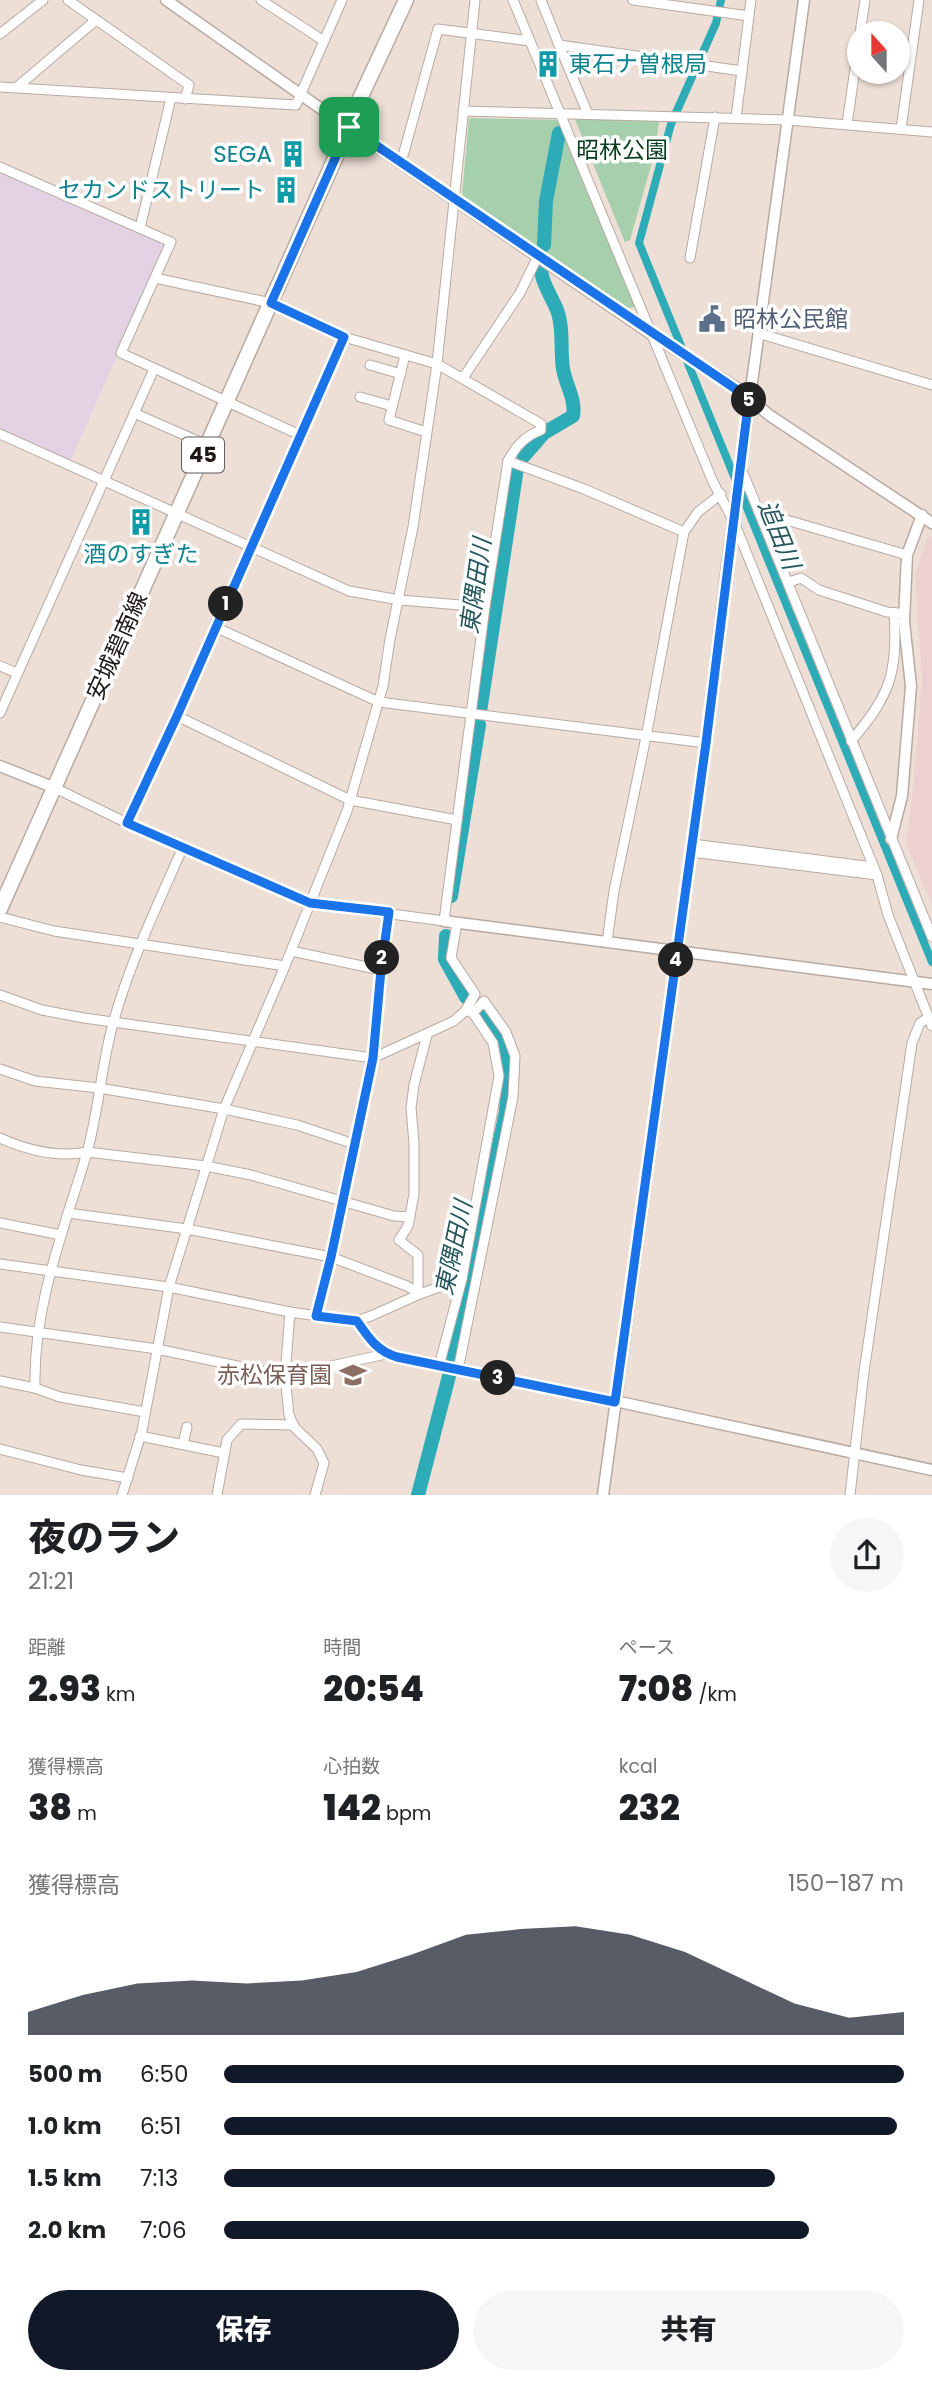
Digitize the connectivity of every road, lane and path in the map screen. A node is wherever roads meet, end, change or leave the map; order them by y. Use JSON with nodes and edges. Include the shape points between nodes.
{"nodes":[{"id":1,"x":43,"y":0,"type":"edge"},
{"id":2,"x":68,"y":0,"type":"edge"},
{"id":3,"x":166,"y":0,"type":"edge"},
{"id":4,"x":261,"y":0,"type":"edge"},
{"id":5,"x":342,"y":0,"type":"edge"},
{"id":6,"x":406,"y":0,"type":"edge"},
{"id":7,"x":475,"y":0,"type":"edge"},
{"id":8,"x":513,"y":0,"type":"edge"},
{"id":9,"x":541,"y":0,"type":"edge"},
{"id":10,"x":634,"y":0,"type":"edge"},
{"id":11,"x":751,"y":0,"type":"edge"},
{"id":12,"x":804,"y":0,"type":"edge"},
{"id":13,"x":865,"y":0,"type":"edge"},
{"id":14,"x":919,"y":0,"type":"edge"},
{"id":15,"x":749,"y":16,"type":"junction"},
{"id":16,"x":96,"y":20,"type":"junction"},
{"id":17,"x":862,"y":21,"type":"edge"},
{"id":18,"x":0,"y":34,"type":"edge"},
{"id":19,"x":471,"y":34,"type":"junction"},
{"id":20,"x":324,"y":41,"type":"junction"},
{"id":21,"x":530,"y":41,"type":"junction"},
{"id":22,"x":559,"y":45,"type":"junction"},
{"id":23,"x":742,"y":71,"type":"junction"},
{"id":24,"x":853,"y":84,"type":"edge"},
{"id":25,"x":0,"y":87,"type":"edge"},
{"id":26,"x":17,"y":87,"type":"junction"},
{"id":27,"x":302,"y":94,"type":"junction"},
{"id":28,"x":171,"y":98,"type":"junction"},
{"id":29,"x":185,"y":99,"type":"junction"},
{"id":30,"x":463,"y":111,"type":"junction"},
{"id":31,"x":561,"y":114,"type":"junction"},
{"id":32,"x":588,"y":114,"type":"junction"},
{"id":33,"x":715,"y":117,"type":"junction"},
{"id":34,"x":736,"y":118,"type":"junction"},
{"id":35,"x":788,"y":120,"type":"junction"},
{"id":36,"x":847,"y":124,"type":"junction"},
{"id":37,"x":349,"y":127,"type":"junction"},
{"id":38,"x":901,"y":130,"type":"junction"},
{"id":39,"x":932,"y":132,"type":"edge"},
{"id":40,"x":401,"y":163,"type":"junction"},
{"id":41,"x":0,"y":167,"type":"edge"},
{"id":42,"x":454,"y":199,"type":"junction"},
{"id":43,"x":140,"y":228,"type":"junction"},
{"id":44,"x":538,"y":256,"type":"junction"},
{"id":45,"x":690,"y":258,"type":"dead end"},
{"id":46,"x":155,"y":278,"type":"junction"},
{"id":47,"x":271,"y":303,"type":"junction"},
{"id":48,"x":758,"y":332,"type":"junction"},
{"id":49,"x":651,"y":334,"type":"junction"},
{"id":50,"x":344,"y":337,"type":"junction"},
{"id":51,"x":405,"y":355,"type":"junction"},
{"id":52,"x":436,"y":364,"type":"junction"},
{"id":53,"x":370,"y":365,"type":"dead end"},
{"id":54,"x":153,"y":369,"type":"junction"},
{"id":55,"x":401,"y":374,"type":"junction"},
{"id":56,"x":463,"y":378,"type":"junction"},
{"id":57,"x":932,"y":385,"type":"edge"},
{"id":58,"x":360,"y":397,"type":"dead end"},
{"id":59,"x":749,"y":398,"type":"junction"},
{"id":60,"x":227,"y":401,"type":"junction"},
{"id":61,"x":392,"y":406,"type":"junction"},
{"id":62,"x":134,"y":412,"type":"junction"},
{"id":63,"x":426,"y":432,"type":"junction"},
{"id":64,"x":0,"y":434,"type":"edge"},
{"id":65,"x":300,"y":435,"type":"junction"},
{"id":66,"x":207,"y":445,"type":"junction"},
{"id":67,"x":508,"y":461,"type":"junction"},
{"id":68,"x":741,"y":468,"type":"junction"},
{"id":69,"x":104,"y":481,"type":"junction"},
{"id":70,"x":721,"y":494,"type":"junction"},
{"id":71,"x":759,"y":512,"type":"junction"},
{"id":72,"x":177,"y":513,"type":"junction"},
{"id":73,"x":927,"y":519,"type":"edge"},
{"id":74,"x":734,"y":522,"type":"junction"},
{"id":75,"x":684,"y":532,"type":"junction"},
{"id":76,"x":251,"y":547,"type":"junction"},
{"id":77,"x":908,"y":555,"type":"junction"},
{"id":78,"x":789,"y":582,"type":"junction"},
{"id":79,"x":400,"y":600,"type":"junction"},
{"id":80,"x":485,"y":607,"type":"junction"},
{"id":81,"x":900,"y":613,"type":"junction"},
{"id":82,"x":215,"y":627,"type":"junction"},
{"id":83,"x":0,"y":666,"type":"edge"},
{"id":84,"x":17,"y":673,"type":"junction"},
{"id":85,"x":379,"y":702,"type":"junction"},
{"id":86,"x":0,"y":713,"type":"edge"},
{"id":87,"x":472,"y":714,"type":"junction"},
{"id":88,"x":177,"y":716,"type":"junction"},
{"id":89,"x":646,"y":737,"type":"junction"},
{"id":90,"x":851,"y":741,"type":"junction"},
{"id":91,"x":706,"y":743,"type":"junction"},
{"id":92,"x":0,"y":766,"type":"edge"},
{"id":93,"x":55,"y":788,"type":"junction"},
{"id":94,"x":350,"y":800,"type":"junction"},
{"id":95,"x":457,"y":820,"type":"junction"},
{"id":96,"x":127,"y":823,"type":"junction"},
{"id":97,"x":891,"y":839,"type":"junction"},
{"id":98,"x":183,"y":847,"type":"junction"},
{"id":99,"x":692,"y":848,"type":"junction"},
{"id":100,"x":875,"y":871,"type":"junction"},
{"id":101,"x":310,"y":903,"type":"junction"},
{"id":102,"x":0,"y":909,"type":"edge"},
{"id":103,"x":389,"y":912,"type":"junction"},
{"id":104,"x":0,"y":916,"type":"edge"},
{"id":105,"x":444,"y":921,"type":"junction"},
{"id":106,"x":457,"y":923,"type":"junction"},
{"id":107,"x":932,"y":937,"type":"edge"},
{"id":108,"x":607,"y":942,"type":"junction"},
{"id":109,"x":141,"y":943,"type":"junction"},
{"id":110,"x":291,"y":951,"type":"junction"},
{"id":111,"x":677,"y":951,"type":"junction"},
{"id":112,"x":285,"y":966,"type":"junction"},
{"id":113,"x":381,"y":970,"type":"junction"},
{"id":114,"x":913,"y":981,"type":"junction"},
{"id":115,"x":932,"y":984,"type":"edge"},
{"id":116,"x":0,"y":995,"type":"edge"},
{"id":117,"x":469,"y":1012,"type":"junction"},
{"id":118,"x":113,"y":1021,"type":"junction"},
{"id":119,"x":930,"y":1022,"type":"edge"},
{"id":120,"x":427,"y":1035,"type":"junction"},
{"id":121,"x":254,"y":1040,"type":"junction"},
{"id":122,"x":373,"y":1058,"type":"junction"},
{"id":123,"x":0,"y":1069,"type":"edge"},
{"id":124,"x":99,"y":1088,"type":"junction"},
{"id":125,"x":224,"y":1109,"type":"junction"},
{"id":126,"x":0,"y":1138,"type":"edge"},
{"id":127,"x":354,"y":1144,"type":"junction"},
{"id":128,"x":87,"y":1152,"type":"junction"},
{"id":129,"x":206,"y":1166,"type":"junction"},
{"id":130,"x":342,"y":1202,"type":"junction"},
{"id":131,"x":68,"y":1213,"type":"junction"},
{"id":132,"x":410,"y":1217,"type":"junction"},
{"id":133,"x":0,"y":1223,"type":"edge"},
{"id":134,"x":187,"y":1229,"type":"junction"},
{"id":135,"x":61,"y":1235,"type":"junction"},
{"id":136,"x":331,"y":1257,"type":"junction"},
{"id":137,"x":0,"y":1264,"type":"edge"},
{"id":138,"x":49,"y":1270,"type":"junction"},
{"id":139,"x":462,"y":1279,"type":"junction"},
{"id":140,"x":169,"y":1287,"type":"junction"},
{"id":141,"x":419,"y":1293,"type":"junction"},
{"id":142,"x":290,"y":1312,"type":"junction"},
{"id":143,"x":316,"y":1316,"type":"junction"},
{"id":144,"x":357,"y":1321,"type":"junction"},
{"id":145,"x":0,"y":1327,"type":"edge"},
{"id":146,"x":38,"y":1332,"type":"junction"},
{"id":147,"x":157,"y":1349,"type":"junction"},
{"id":148,"x":386,"y":1354,"type":"junction"},
{"id":149,"x":440,"y":1366,"type":"junction"},
{"id":150,"x":456,"y":1370,"type":"junction"},
{"id":151,"x":285,"y":1376,"type":"junction"},
{"id":152,"x":0,"y":1381,"type":"edge"},
{"id":153,"x":35,"y":1388,"type":"junction"},
{"id":154,"x":615,"y":1402,"type":"junction"},
{"id":155,"x":145,"y":1412,"type":"junction"},
{"id":156,"x":293,"y":1425,"type":"junction"},
{"id":157,"x":187,"y":1427,"type":"dead end"},
{"id":158,"x":140,"y":1436,"type":"junction"},
{"id":159,"x":183,"y":1444,"type":"junction"},
{"id":160,"x":0,"y":1449,"type":"edge"},
{"id":161,"x":224,"y":1453,"type":"junction"},
{"id":162,"x":856,"y":1453,"type":"junction"},
{"id":163,"x":932,"y":1470,"type":"edge"},
{"id":164,"x":128,"y":1478,"type":"junction"},
{"id":165,"x":122,"y":1495,"type":"edge"},
{"id":166,"x":216,"y":1495,"type":"edge"},
{"id":167,"x":315,"y":1495,"type":"edge"},
{"id":168,"x":603,"y":1495,"type":"edge"},
{"id":169,"x":850,"y":1495,"type":"edge"}],
"edges":[{"from":1,"to":18,"type":"street"},
{"from":2,"to":16,"type":"street"},
{"from":3,"to":27,"type":"street"},
{"from":4,"to":20,"type":"street"},
{"from":5,"to":20,"type":"street"},
{"from":6,"to":37,"type":"main road","name":"安城碧南線","number":"45"},
{"from":7,"to":19,"type":"street"},
{"from":8,"to":21,"type":"street"},
{"from":9,"to":22,"type":"street"},
{"from":10,"to":15,"type":"street"},
{"from":11,"to":15,"type":"street"},
{"from":12,"to":35,"type":"street"},
{"from":13,"to":17,"type":"street"},
{"from":14,"to":38,"type":"street"},
{"from":15,"to":23,"type":"street"},
{"from":16,"to":26,"type":"street"},
{"from":16,"to":29,"type":"street","via":[[189,85]]},
{"from":19,"to":21,"type":"street"},
{"from":19,"to":30,"type":"street"},
{"from":19,"to":40,"type":"street","via":[[438,29]]},
{"from":20,"to":27,"type":"street"},
{"from":21,"to":31,"type":"street"},
{"from":22,"to":23,"type":"street"},
{"from":22,"to":32,"type":"street"},
{"from":23,"to":34,"type":"street"},
{"from":24,"to":36,"type":"street"},
{"from":25,"to":26,"type":"street"},
{"from":26,"to":28,"type":"street"},
{"from":27,"to":29,"type":"street","via":[[296,105]]},
{"from":27,"to":37,"type":"street"},
{"from":28,"to":29,"type":"street"},
{"from":28,"to":43,"type":"street"},
{"from":30,"to":31,"type":"street"},
{"from":30,"to":42,"type":"street"},
{"from":31,"to":32,"type":"street"},
{"from":31,"to":49,"type":"street"},
{"from":32,"to":33,"type":"street"},
{"from":33,"to":34,"type":"street"},
{"from":33,"to":45,"type":"street"},
{"from":34,"to":35,"type":"street"},
{"from":35,"to":36,"type":"street"},
{"from":35,"to":48,"type":"street"},
{"from":36,"to":38,"type":"street"},
{"from":37,"to":40,"type":"street"},
{"from":37,"to":47,"type":"main road","name":"安城碧南線","number":"45"},
{"from":38,"to":39,"type":"street"},
{"from":40,"to":42,"type":"street"},
{"from":41,"to":43,"type":"street"},
{"from":42,"to":44,"type":"street"},
{"from":42,"to":52,"type":"street"},
{"from":43,"to":46,"type":"street","via":[[171,242]]},
{"from":44,"to":49,"type":"street"},
{"from":44,"to":56,"type":"street","via":[[520,293]]},
{"from":46,"to":47,"type":"street"},
{"from":46,"to":54,"type":"street","via":[[121,353]]},
{"from":47,"to":50,"type":"street"},
{"from":47,"to":60,"type":"main road","name":"安城碧南線","number":"45"},
{"from":48,"to":57,"type":"street"},
{"from":48,"to":59,"type":"street"},
{"from":49,"to":59,"type":"street"},
{"from":49,"to":70,"type":"street"},
{"from":50,"to":51,"type":"street"},
{"from":50,"to":65,"type":"street"},
{"from":51,"to":52,"type":"street"},
{"from":51,"to":55,"type":"street"},
{"from":52,"to":56,"type":"street"},
{"from":52,"to":63,"type":"street"},
{"from":53,"to":55,"type":"street"},
{"from":54,"to":60,"type":"street"},
{"from":54,"to":62,"type":"street"},
{"from":55,"to":61,"type":"street"},
{"from":56,"to":67,"type":"street","via":[[541,424],[541,430],[516,446]]},
{"from":58,"to":61,"type":"street"},
{"from":59,"to":68,"type":"street"},
{"from":59,"to":73,"type":"street"},
{"from":60,"to":65,"type":"street"},
{"from":60,"to":66,"type":"main road","name":"安城碧南線","number":"45"},
{"from":61,"to":63,"type":"street","via":[[389,420]]},
{"from":62,"to":66,"type":"street"},
{"from":62,"to":69,"type":"street"},
{"from":63,"to":79,"type":"street"},
{"from":64,"to":69,"type":"street"},
{"from":65,"to":76,"type":"street"},
{"from":66,"to":72,"type":"main road","name":"安城碧南線","number":"45"},
{"from":67,"to":75,"type":"street"},
{"from":67,"to":80,"type":"street"},
{"from":68,"to":71,"type":"street"},
{"from":68,"to":74,"type":"street"},
{"from":69,"to":72,"type":"street"},
{"from":69,"to":84,"type":"street"},
{"from":70,"to":74,"type":"street"},
{"from":70,"to":75,"type":"street","via":[[698,512]]},
{"from":71,"to":77,"type":"street"},
{"from":71,"to":78,"type":"street"},
{"from":72,"to":76,"type":"street"},
{"from":72,"to":93,"type":"main road","name":"安城碧南線","number":"45"},
{"from":73,"to":77,"type":"street"},
{"from":74,"to":91,"type":"street"},
{"from":74,"to":100,"type":"street"},
{"from":75,"to":89,"type":"street"},
{"from":76,"to":79,"type":"street","via":[[349,591]]},
{"from":76,"to":82,"type":"street"},
{"from":77,"to":81,"type":"street"},
{"from":78,"to":81,"type":"street","via":[[801,578],[819,590]]},
{"from":78,"to":90,"type":"street"},
{"from":79,"to":80,"type":"street"},
{"from":79,"to":85,"type":"street"},
{"from":80,"to":87,"type":"street"},
{"from":81,"to":90,"type":"street","via":[[886,694]]},
{"from":81,"to":97,"type":"street","via":[[911,686],[902,796]]},
{"from":82,"to":85,"type":"street"},
{"from":82,"to":88,"type":"street"},
{"from":83,"to":84,"type":"street"},
{"from":84,"to":86,"type":"street"},
{"from":85,"to":87,"type":"street"},
{"from":85,"to":94,"type":"street"},
{"from":87,"to":89,"type":"street"},
{"from":87,"to":95,"type":"street"},
{"from":88,"to":94,"type":"street"},
{"from":88,"to":96,"type":"street"},
{"from":89,"to":91,"type":"street"},
{"from":89,"to":108,"type":"street"},
{"from":90,"to":97,"type":"street"},
{"from":91,"to":99,"type":"street"},
{"from":92,"to":93,"type":"street"},
{"from":93,"to":96,"type":"street"},
{"from":93,"to":102,"type":"main road","name":"安城碧南線","number":"45"},
{"from":94,"to":95,"type":"street"},
{"from":94,"to":101,"type":"street"},
{"from":95,"to":105,"type":"street"},
{"from":96,"to":98,"type":"street"},
{"from":97,"to":107,"type":"street"},
{"from":98,"to":101,"type":"street"},
{"from":98,"to":109,"type":"street"},
{"from":99,"to":100,"type":"street"},
{"from":99,"to":111,"type":"street"},
{"from":100,"to":114,"type":"street"},
{"from":101,"to":103,"type":"street"},
{"from":101,"to":110,"type":"street"},
{"from":103,"to":105,"type":"street"},
{"from":103,"to":113,"type":"street"},
{"from":104,"to":109,"type":"street","via":[[54,931]]},
{"from":105,"to":106,"type":"street"},
{"from":106,"to":108,"type":"street"},
{"from":106,"to":117,"type":"street","via":[[451,958],[475,993]]},
{"from":108,"to":111,"type":"street"},
{"from":109,"to":112,"type":"street"},
{"from":109,"to":118,"type":"street"},
{"from":110,"to":112,"type":"street"},
{"from":110,"to":113,"type":"street"},
{"from":111,"to":114,"type":"street"},
{"from":111,"to":154,"type":"street"},
{"from":112,"to":121,"type":"street"},
{"from":113,"to":122,"type":"street"},
{"from":114,"to":115,"type":"street"},
{"from":114,"to":119,"type":"street"},
{"from":116,"to":118,"type":"street","via":[[42,1010]]},
{"from":117,"to":120,"type":"street"},
{"from":117,"to":139,"type":"street","via":[[493,1043],[499,1076]]},
{"from":117,"to":150,"type":"street","via":[[484,1001],[488,1004],[515,1056],[513,1097]]},
{"from":118,"to":121,"type":"street"},
{"from":118,"to":124,"type":"street"},
{"from":119,"to":162,"type":"street","via":[[919,1023],[912,1043]]},
{"from":120,"to":122,"type":"street"},
{"from":120,"to":132,"type":"street","via":[[411,1108],[414,1194]]},
{"from":121,"to":122,"type":"street"},
{"from":121,"to":125,"type":"street"},
{"from":122,"to":127,"type":"street"},
{"from":123,"to":124,"type":"street","via":[[35,1081]]},
{"from":124,"to":125,"type":"street"},
{"from":124,"to":128,"type":"street"},
{"from":125,"to":127,"type":"street","via":[[297,1125]]},
{"from":125,"to":129,"type":"street"},
{"from":126,"to":128,"type":"street","via":[[40,1152]]},
{"from":127,"to":130,"type":"street"},
{"from":128,"to":129,"type":"street"},
{"from":128,"to":131,"type":"street"},
{"from":129,"to":130,"type":"street"},
{"from":129,"to":134,"type":"street"},
{"from":130,"to":132,"type":"street"},
{"from":130,"to":136,"type":"street"},
{"from":131,"to":134,"type":"street"},
{"from":131,"to":135,"type":"street"},
{"from":132,"to":141,"type":"street","via":[[399,1240],[418,1255]]},
{"from":133,"to":135,"type":"street"},
{"from":134,"to":136,"type":"street"},
{"from":134,"to":140,"type":"street"},
{"from":135,"to":138,"type":"street"},
{"from":136,"to":141,"type":"street"},
{"from":136,"to":143,"type":"street"},
{"from":137,"to":138,"type":"street"},
{"from":138,"to":140,"type":"street"},
{"from":138,"to":146,"type":"street"},
{"from":139,"to":141,"type":"street"},
{"from":139,"to":149,"type":"street"},
{"from":140,"to":142,"type":"street"},
{"from":140,"to":147,"type":"street"},
{"from":141,"to":144,"type":"street"},
{"from":142,"to":143,"type":"street"},
{"from":142,"to":151,"type":"street"},
{"from":143,"to":144,"type":"street"},
{"from":144,"to":148,"type":"street"},
{"from":145,"to":146,"type":"street"},
{"from":146,"to":147,"type":"street"},
{"from":146,"to":153,"type":"street"},
{"from":147,"to":151,"type":"street"},
{"from":147,"to":155,"type":"street"},
{"from":148,"to":149,"type":"street"},
{"from":148,"to":151,"type":"street"},
{"from":149,"to":150,"type":"street"},
{"from":150,"to":154,"type":"street"},
{"from":151,"to":156,"type":"street"},
{"from":152,"to":153,"type":"street"},
{"from":153,"to":155,"type":"street"},
{"from":154,"to":162,"type":"street"},
{"from":154,"to":168,"type":"street"},
{"from":155,"to":158,"type":"street"},
{"from":156,"to":161,"type":"street","via":[[241,1424],[226,1440]]},
{"from":156,"to":167,"type":"street","via":[[324,1463]]},
{"from":157,"to":159,"type":"street"},
{"from":158,"to":159,"type":"street"},
{"from":158,"to":164,"type":"street"},
{"from":159,"to":161,"type":"street"},
{"from":160,"to":164,"type":"street"},
{"from":161,"to":166,"type":"street"},
{"from":162,"to":163,"type":"street"},
{"from":162,"to":169,"type":"street"},
{"from":164,"to":165,"type":"street"}]}
